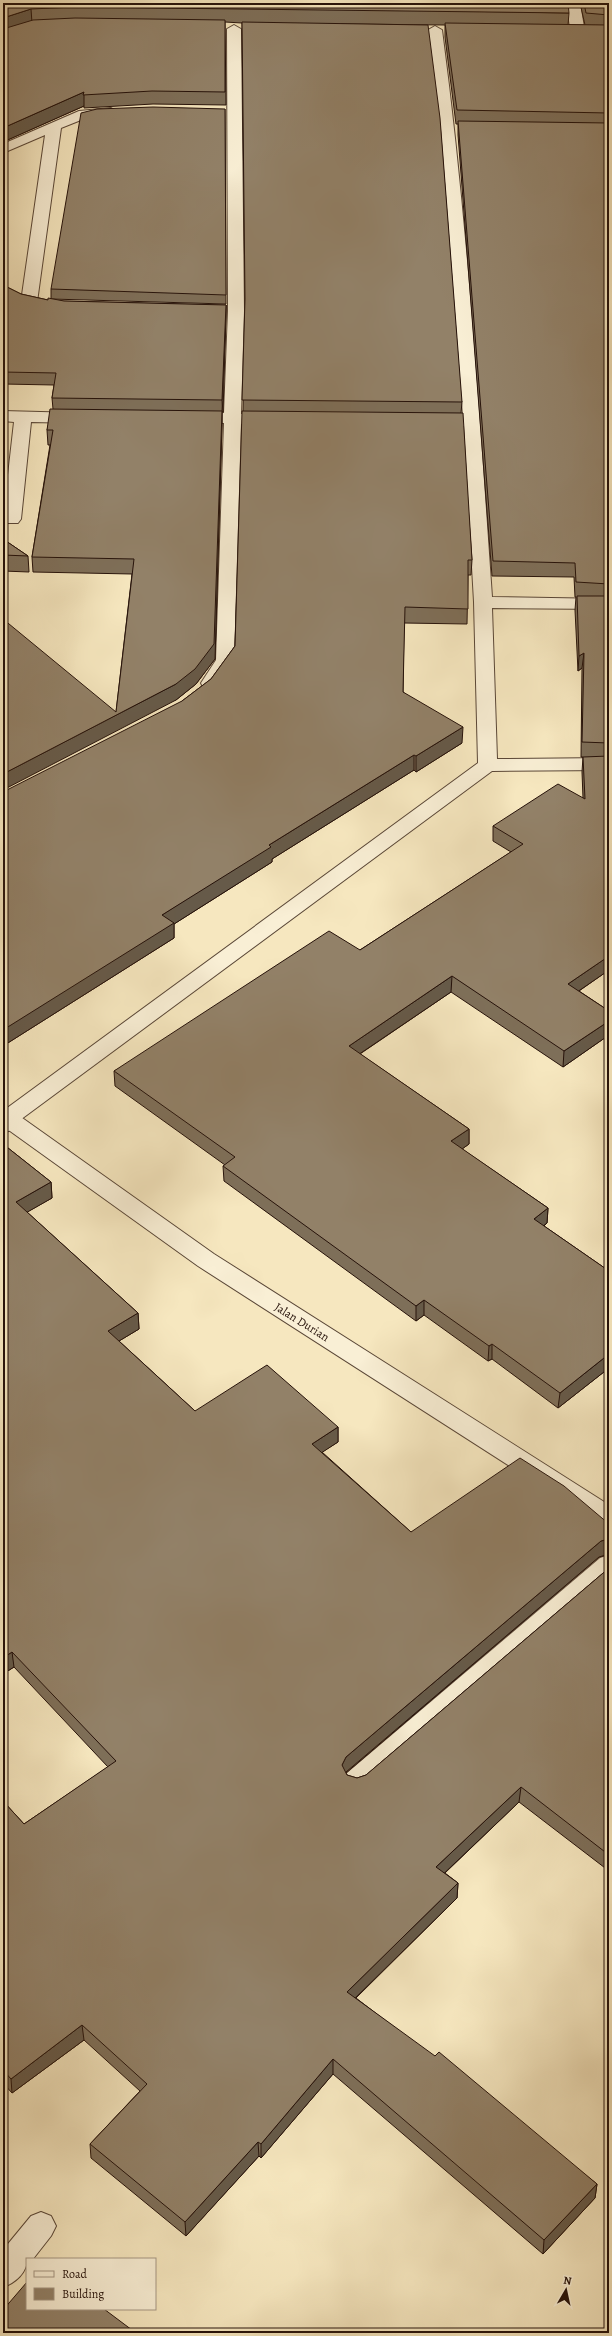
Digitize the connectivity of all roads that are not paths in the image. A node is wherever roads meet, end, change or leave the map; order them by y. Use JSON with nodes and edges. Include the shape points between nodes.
{"nodes":[{"id":1,"x":574,"y":3,"type":"edge"},
{"id":2,"x":233,"y":29,"type":"edge"},
{"id":3,"x":435,"y":30,"type":"edge"},
{"id":4,"x":562,"y":33,"type":"edge"},
{"id":5,"x":578,"y":33,"type":"junction"},
{"id":6,"x":593,"y":33,"type":"edge"},
{"id":7,"x":125,"y":111,"type":"edge"},
{"id":8,"x":54,"y":126,"type":"junction"},
{"id":9,"x":3,"y":149,"type":"edge"},
{"id":10,"x":29,"y":300,"type":"edge"},
{"id":11,"x":3,"y":416,"type":"edge"},
{"id":12,"x":23,"y":417,"type":"junction"},
{"id":13,"x":92,"y":418,"type":"edge"},
{"id":14,"x":178,"y":418,"type":"edge"},
{"id":15,"x":232,"y":419,"type":"junction"},
{"id":16,"x":286,"y":419,"type":"edge"},
{"id":17,"x":418,"y":421,"type":"edge"},
{"id":18,"x":472,"y":421,"type":"junction"},
{"id":19,"x":12,"y":519,"type":"dead end"},
{"id":20,"x":483,"y":602,"type":"junction"},
{"id":21,"x":609,"y":604,"type":"edge"},
{"id":22,"x":199,"y":695,"type":"edge"},
{"id":23,"x":609,"y":764,"type":"edge"},
{"id":24,"x":488,"y":765,"type":"junction"},
{"id":25,"x":5,"y":1119,"type":"edge"},
{"id":26,"x":609,"y":1517,"type":"edge"},
{"id":27,"x":609,"y":1565,"type":"edge"},
{"id":28,"x":356,"y":1782,"type":"edge"},
{"id":29,"x":41,"y":2226,"type":"dead end"},
{"id":30,"x":3,"y":2272,"type":"edge"}],
"edges":[{"from":1,"to":5,"type":"street"},
{"from":2,"to":15,"type":"street","via":[[227,112],[228,310]]},
{"from":3,"to":18,"type":"street","via":[[455,129]]},
{"from":4,"to":5,"type":"street"},
{"from":5,"to":6,"type":"street"},
{"from":7,"to":8,"type":"street","via":[[84,114]]},
{"from":8,"to":9,"type":"street"},
{"from":8,"to":10,"type":"street"},
{"from":11,"to":12,"type":"street"},
{"from":12,"to":13,"type":"street"},
{"from":12,"to":19,"type":"street"},
{"from":14,"to":15,"type":"street"},
{"from":15,"to":16,"type":"street"},
{"from":15,"to":22,"type":"street","via":[[225,660],[214,680]]},
{"from":17,"to":18,"type":"street"},
{"from":18,"to":20,"type":"street"},
{"from":20,"to":21,"type":"street"},
{"from":20,"to":24,"type":"street"},
{"from":23,"to":24,"type":"street"},
{"from":24,"to":25,"type":"street"},
{"from":25,"to":26,"type":"street","name":"Jalan Durian","via":[[206,1260]]},
{"from":27,"to":28,"type":"street"},
{"from":29,"to":30,"type":"street"}]}
